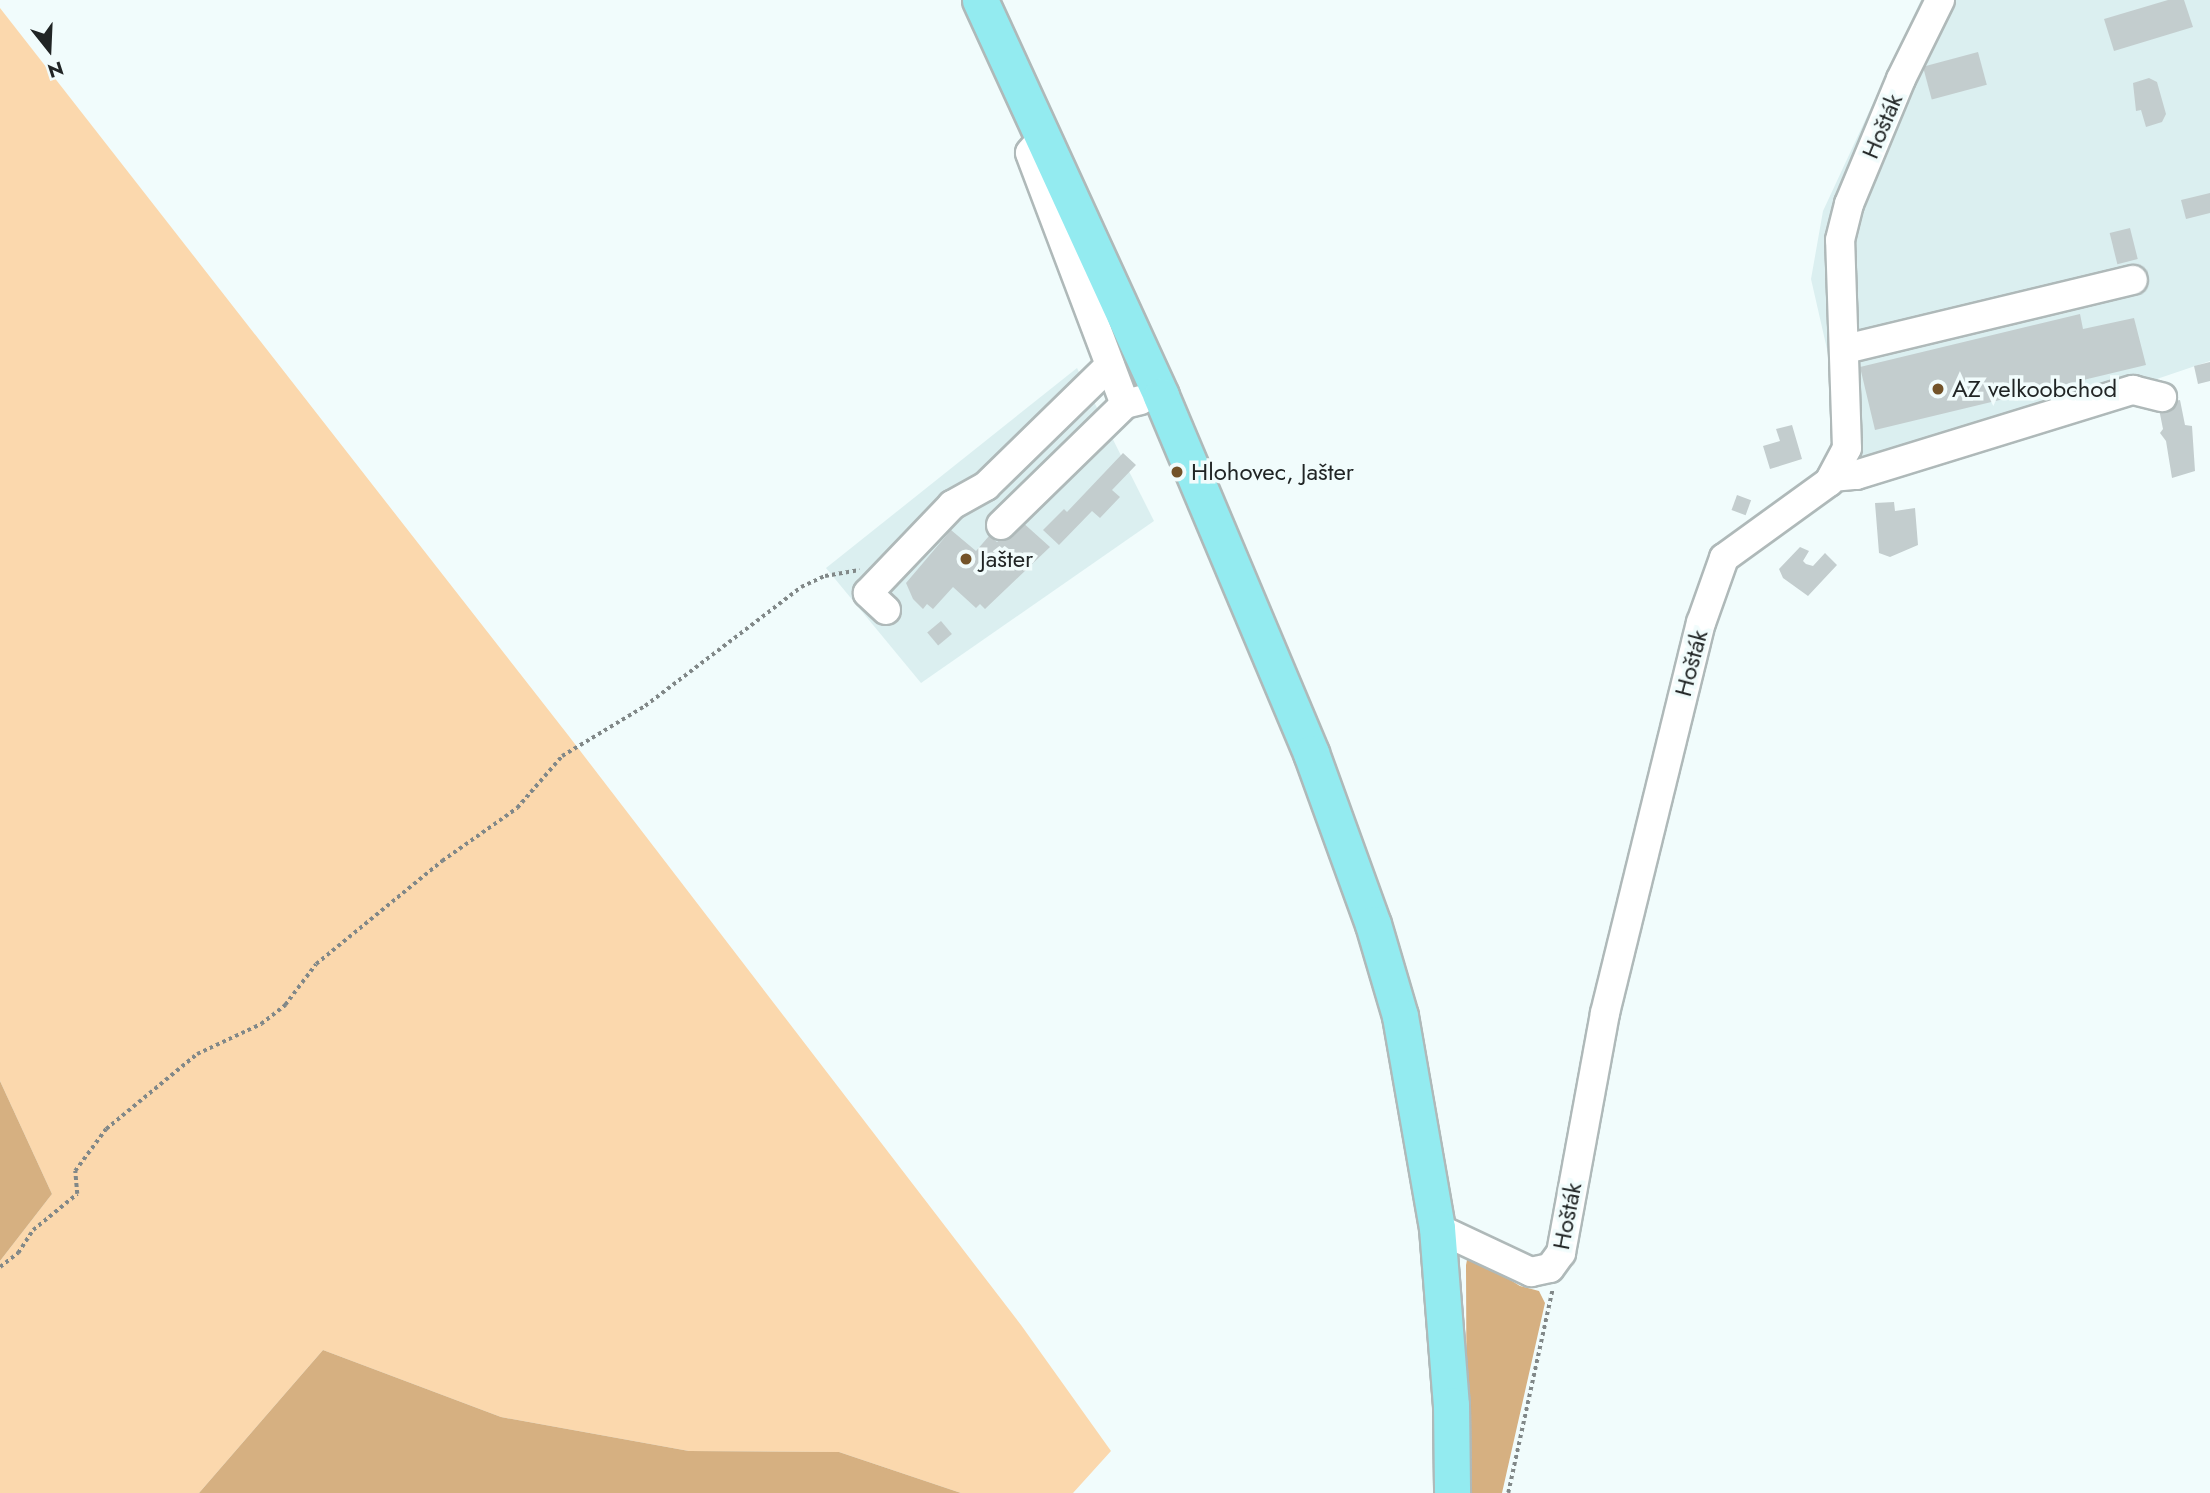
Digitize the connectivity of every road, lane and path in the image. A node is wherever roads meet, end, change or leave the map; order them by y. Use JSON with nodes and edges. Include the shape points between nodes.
{"nodes":[{"id":1,"x":980,"y":0,"type":"edge"},
{"id":2,"x":1940,"y":0,"type":"edge"},
{"id":3,"x":1045,"y":135,"type":"junction"},
{"id":4,"x":2133,"y":280,"type":"dead end"},
{"id":5,"x":1845,"y":349,"type":"junction"},
{"id":6,"x":1110,"y":365,"type":"junction"},
{"id":7,"x":1161,"y":396,"type":"junction"},
{"id":8,"x":2162,"y":397,"type":"dead end"},
{"id":9,"x":1125,"y":404,"type":"junction"},
{"id":10,"x":1832,"y":477,"type":"junction"},
{"id":11,"x":1001,"y":525,"type":"dead end"},
{"id":12,"x":896,"y":564,"type":"junction"},
{"id":13,"x":886,"y":610,"type":"dead end"},
{"id":14,"x":1437,"y":1228,"type":"junction"},
{"id":15,"x":0,"y":1267,"type":"edge"},
{"id":16,"x":1550,"y":1268,"type":"junction"},
{"id":17,"x":1452,"y":1493,"type":"edge"},
{"id":18,"x":1508,"y":1493,"type":"edge"}],
"edges":[{"from":1,"to":3,"type":"main road"},
{"from":2,"to":5,"type":"lane","name":"Hošták","via":[[1849,204],[1840,240]]},
{"from":3,"to":6,"type":"lane","via":[[1030,153]]},
{"from":3,"to":7,"type":"main road"},
{"from":4,"to":5,"type":"lane"},
{"from":5,"to":10,"type":"lane","name":"Hošták","via":[[1847,448]]},
{"from":6,"to":9,"type":"lane"},
{"from":6,"to":12,"type":"lane","via":[[986,486],[952,505]]},
{"from":7,"to":9,"type":"lane"},
{"from":7,"to":14,"type":"main road","via":[[1311,754],[1373,924],[1400,1016]]},
{"from":8,"to":10,"type":"lane","via":[[2133,390],[1856,475]]},
{"from":9,"to":11,"type":"lane"},
{"from":10,"to":16,"type":"lane","name":"Hošták","via":[[1724,558],[1701,623],[1633,888],[1583,1121],[1565,1241]]},
{"from":12,"to":13,"type":"lane","via":[[868,593]]},
{"from":12,"to":15,"type":"path","via":[[825,576],[801,587],[645,706],[562,756],[516,808],[442,861],[316,964],[285,1005],[261,1024],[197,1055],[106,1129],[75,1171],[77,1194],[33,1230]]},
{"from":14,"to":16,"type":"lane","name":"Hošták","via":[[1517,1269]]},
{"from":14,"to":17,"type":"main road","via":[[1451,1405]]},
{"from":16,"to":18,"type":"path","via":[[1551,1303]]}]}
